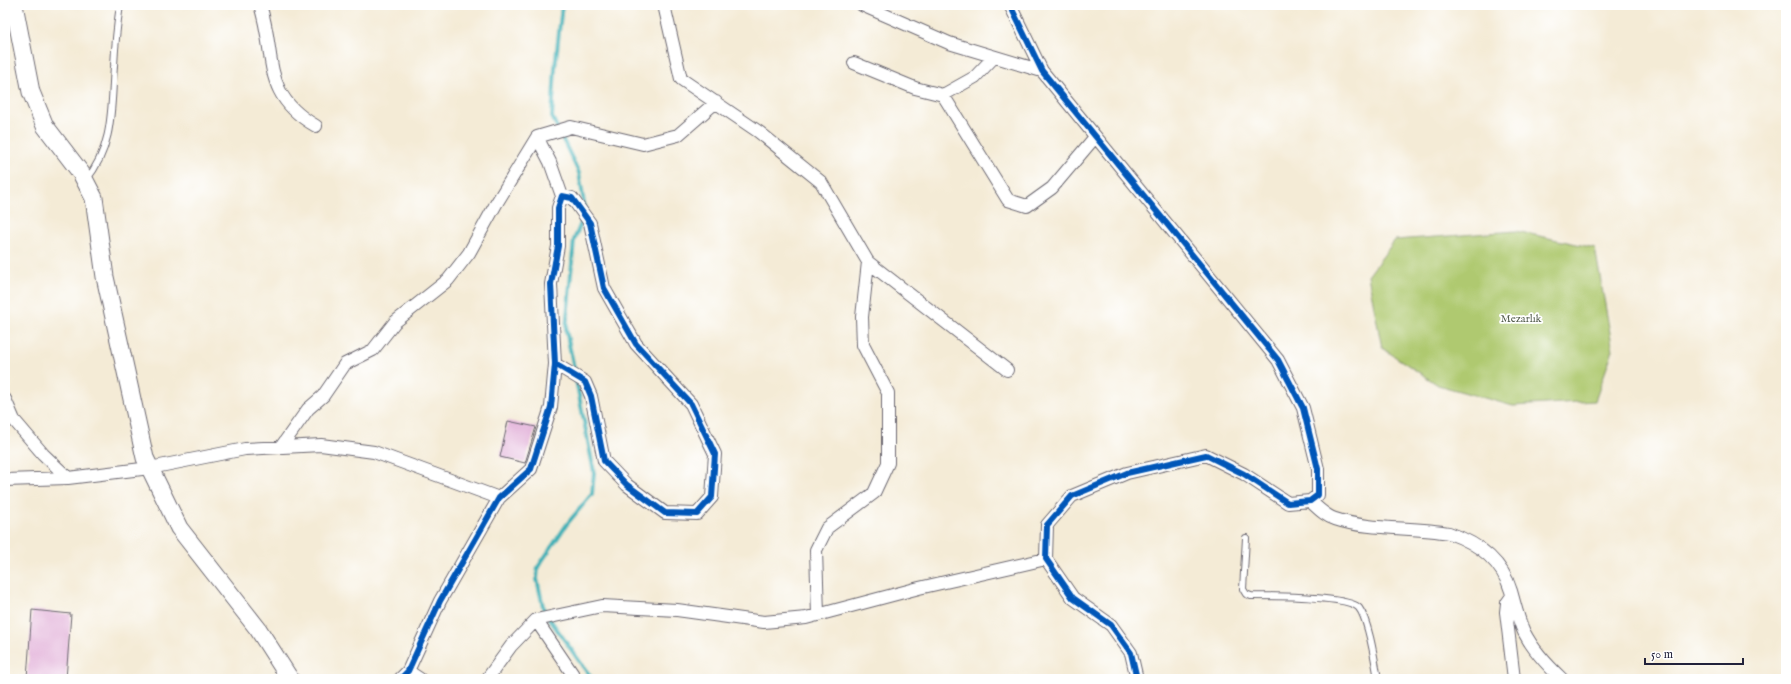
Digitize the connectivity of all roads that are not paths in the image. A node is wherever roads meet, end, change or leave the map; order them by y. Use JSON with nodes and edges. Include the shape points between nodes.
{"nodes":[{"id":1,"x":14,"y":5,"type":"edge"},
{"id":2,"x":120,"y":5,"type":"edge"},
{"id":3,"x":260,"y":5,"type":"edge"},
{"id":4,"x":664,"y":5,"type":"edge"},
{"id":5,"x":862,"y":5,"type":"edge"},
{"id":6,"x":1010,"y":5,"type":"edge"},
{"id":7,"x":994,"y":57,"type":"junction"},
{"id":8,"x":854,"y":63,"type":"dead end"},
{"id":9,"x":1042,"y":71,"type":"junction"},
{"id":10,"x":943,"y":95,"type":"junction"},
{"id":11,"x":716,"y":102,"type":"junction"},
{"id":12,"x":316,"y":126,"type":"dead end"},
{"id":13,"x":537,"y":137,"type":"junction"},
{"id":14,"x":1095,"y":137,"type":"junction"},
{"id":15,"x":85,"y":181,"type":"junction"},
{"id":16,"x":562,"y":196,"type":"junction"},
{"id":17,"x":868,"y":262,"type":"junction"},
{"id":18,"x":555,"y":364,"type":"junction"},
{"id":19,"x":1007,"y":370,"type":"dead end"},
{"id":20,"x":5,"y":399,"type":"edge"},
{"id":21,"x":281,"y":447,"type":"junction"},
{"id":22,"x":150,"y":468,"type":"junction"},
{"id":23,"x":68,"y":478,"type":"junction"},
{"id":24,"x":5,"y":480,"type":"edge"},
{"id":25,"x":499,"y":498,"type":"junction"},
{"id":26,"x":1310,"y":501,"type":"junction"},
{"id":27,"x":1246,"y":538,"type":"dead end"},
{"id":28,"x":1046,"y":559,"type":"junction"},
{"id":29,"x":1512,"y":596,"type":"junction"},
{"id":30,"x":818,"y":615,"type":"junction"},
{"id":31,"x":536,"y":620,"type":"junction"},
{"id":32,"x":404,"y":675,"type":"edge"},
{"id":33,"x":290,"y":679,"type":"edge"},
{"id":34,"x":420,"y":679,"type":"edge"},
{"id":35,"x":487,"y":679,"type":"edge"},
{"id":36,"x":576,"y":679,"type":"edge"},
{"id":37,"x":1137,"y":679,"type":"edge"},
{"id":38,"x":1378,"y":679,"type":"edge"},
{"id":39,"x":1514,"y":679,"type":"edge"},
{"id":40,"x":1562,"y":679,"type":"edge"}],
"edges":[{"from":1,"to":15,"type":"main road","via":[[31,92],[42,120]]},
{"from":2,"to":15,"type":"lane","via":[[108,135],[95,170]]},
{"from":3,"to":12,"type":"street","via":[[277,89],[292,108]]},
{"from":4,"to":11,"type":"street","via":[[681,79]]},
{"from":5,"to":7,"type":"street","via":[[950,43]]},
{"from":6,"to":9,"type":"street"},
{"from":7,"to":9,"type":"street"},
{"from":7,"to":10,"type":"street","via":[[975,77]]},
{"from":8,"to":10,"type":"street","via":[[915,88]]},
{"from":9,"to":14,"type":"street"},
{"from":10,"to":14,"type":"street","via":[[1008,200],[1027,206],[1052,188]]},
{"from":11,"to":13,"type":"street","via":[[678,135],[643,144],[571,127]]},
{"from":11,"to":17,"type":"street","via":[[759,132],[821,182]]},
{"from":13,"to":16,"type":"street","via":[[550,162]]},
{"from":13,"to":21,"type":"street","via":[[469,253],[448,280],[395,322],[372,350],[344,364],[323,396],[308,409]]},
{"from":14,"to":26,"type":"street","via":[[1278,360],[1303,408],[1318,469],[1318,495]]},
{"from":15,"to":22,"type":"main road","via":[[94,198],[105,277],[145,458]]},
{"from":16,"to":18,"type":"street","via":[[558,208],[558,246],[551,284]]},
{"from":16,"to":18,"type":"street","via":[[572,198],[590,223],[604,288],[636,344],[691,404],[715,454],[712,497],[697,514],[665,513],[627,485],[604,461],[591,396],[584,382]]},
{"from":17,"to":19,"type":"street"},
{"from":17,"to":30,"type":"street","via":[[862,317],[863,345],[888,393],[888,462],[874,493],[827,528],[816,550]]},
{"from":18,"to":25,"type":"street","via":[[551,407],[531,469]]},
{"from":20,"to":23,"type":"street","via":[[14,420]]},
{"from":21,"to":22,"type":"street","via":[[245,449]]},
{"from":21,"to":25,"type":"street","via":[[321,445],[374,452]]},
{"from":22,"to":23,"type":"street"},
{"from":22,"to":33,"type":"main road","via":[[179,528],[258,629]]},
{"from":23,"to":24,"type":"street"},
{"from":25,"to":32,"type":"street","via":[[440,601]]},
{"from":26,"to":28,"type":"street","via":[[1288,503],[1244,474],[1206,455],[1127,473],[1072,496],[1047,525]]},
{"from":26,"to":29,"type":"street","via":[[1323,513],[1335,519],[1436,530],[1462,538],[1483,550],[1498,566]]},
{"from":27,"to":38,"type":"lane","via":[[1243,589],[1246,594],[1314,598],[1345,602],[1358,607],[1364,617]]},
{"from":28,"to":30,"type":"street","via":[[919,588]]},
{"from":28,"to":37,"type":"street","via":[[1073,598],[1111,625],[1131,653]]},
{"from":29,"to":39,"type":"street","via":[[1507,603],[1506,612]]},
{"from":29,"to":40,"type":"street","via":[[1520,622],[1532,645]]},
{"from":30,"to":31,"type":"street","via":[[764,622],[678,610],[602,606]]},
{"from":31,"to":35,"type":"street","via":[[511,646]]},
{"from":31,"to":36,"type":"street"},
{"from":32,"to":34,"type":"street"}]}
